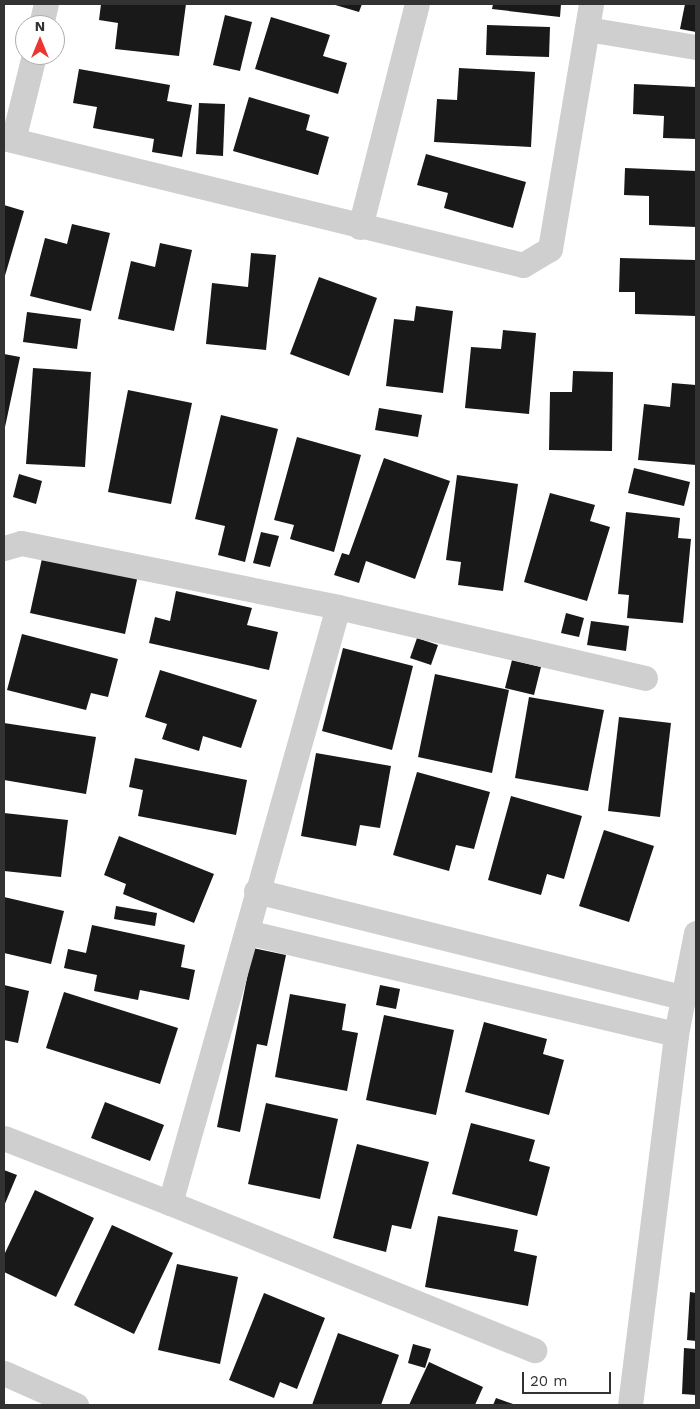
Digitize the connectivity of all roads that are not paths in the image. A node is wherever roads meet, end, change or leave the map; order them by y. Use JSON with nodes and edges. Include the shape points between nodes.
{"nodes":[{"id":1,"x":416,"y":4,"type":"edge"},
{"id":2,"x":591,"y":4,"type":"edge"},
{"id":3,"x":587,"y":29,"type":"junction"},
{"id":4,"x":696,"y":47,"type":"edge"},
{"id":5,"x":31,"y":65,"type":"edge"},
{"id":6,"x":8,"y":139,"type":"edge"},
{"id":7,"x":360,"y":227,"type":"junction"},
{"id":8,"x":4,"y":548,"type":"edge"},
{"id":9,"x":338,"y":607,"type":"junction"},
{"id":10,"x":645,"y":678,"type":"dead end"},
{"id":11,"x":256,"y":891,"type":"junction"},
{"id":12,"x":247,"y":932,"type":"junction"},
{"id":13,"x":696,"y":933,"type":"edge"},
{"id":14,"x":684,"y":998,"type":"junction"},
{"id":15,"x":676,"y":1034,"type":"junction"},
{"id":16,"x":4,"y":1138,"type":"edge"},
{"id":17,"x":170,"y":1203,"type":"junction"},
{"id":18,"x":534,"y":1350,"type":"dead end"},
{"id":19,"x":4,"y":1373,"type":"edge"},
{"id":20,"x":76,"y":1405,"type":"edge"},
{"id":21,"x":630,"y":1405,"type":"edge"}],
"edges":[{"from":1,"to":7,"type":"street"},
{"from":2,"to":3,"type":"street"},
{"from":3,"to":4,"type":"street"},
{"from":3,"to":7,"type":"street","via":[[550,249],[523,265]]},
{"from":5,"to":6,"type":"street"},
{"from":6,"to":7,"type":"street"},
{"from":8,"to":9,"type":"street","via":[[21,543]]},
{"from":9,"to":10,"type":"street"},
{"from":9,"to":11,"type":"street"},
{"from":11,"to":12,"type":"street"},
{"from":11,"to":14,"type":"street"},
{"from":12,"to":15,"type":"street"},
{"from":12,"to":17,"type":"street"},
{"from":13,"to":14,"type":"street"},
{"from":14,"to":15,"type":"street"},
{"from":15,"to":21,"type":"street"},
{"from":16,"to":17,"type":"street"},
{"from":17,"to":18,"type":"street"},
{"from":19,"to":20,"type":"street"}]}
